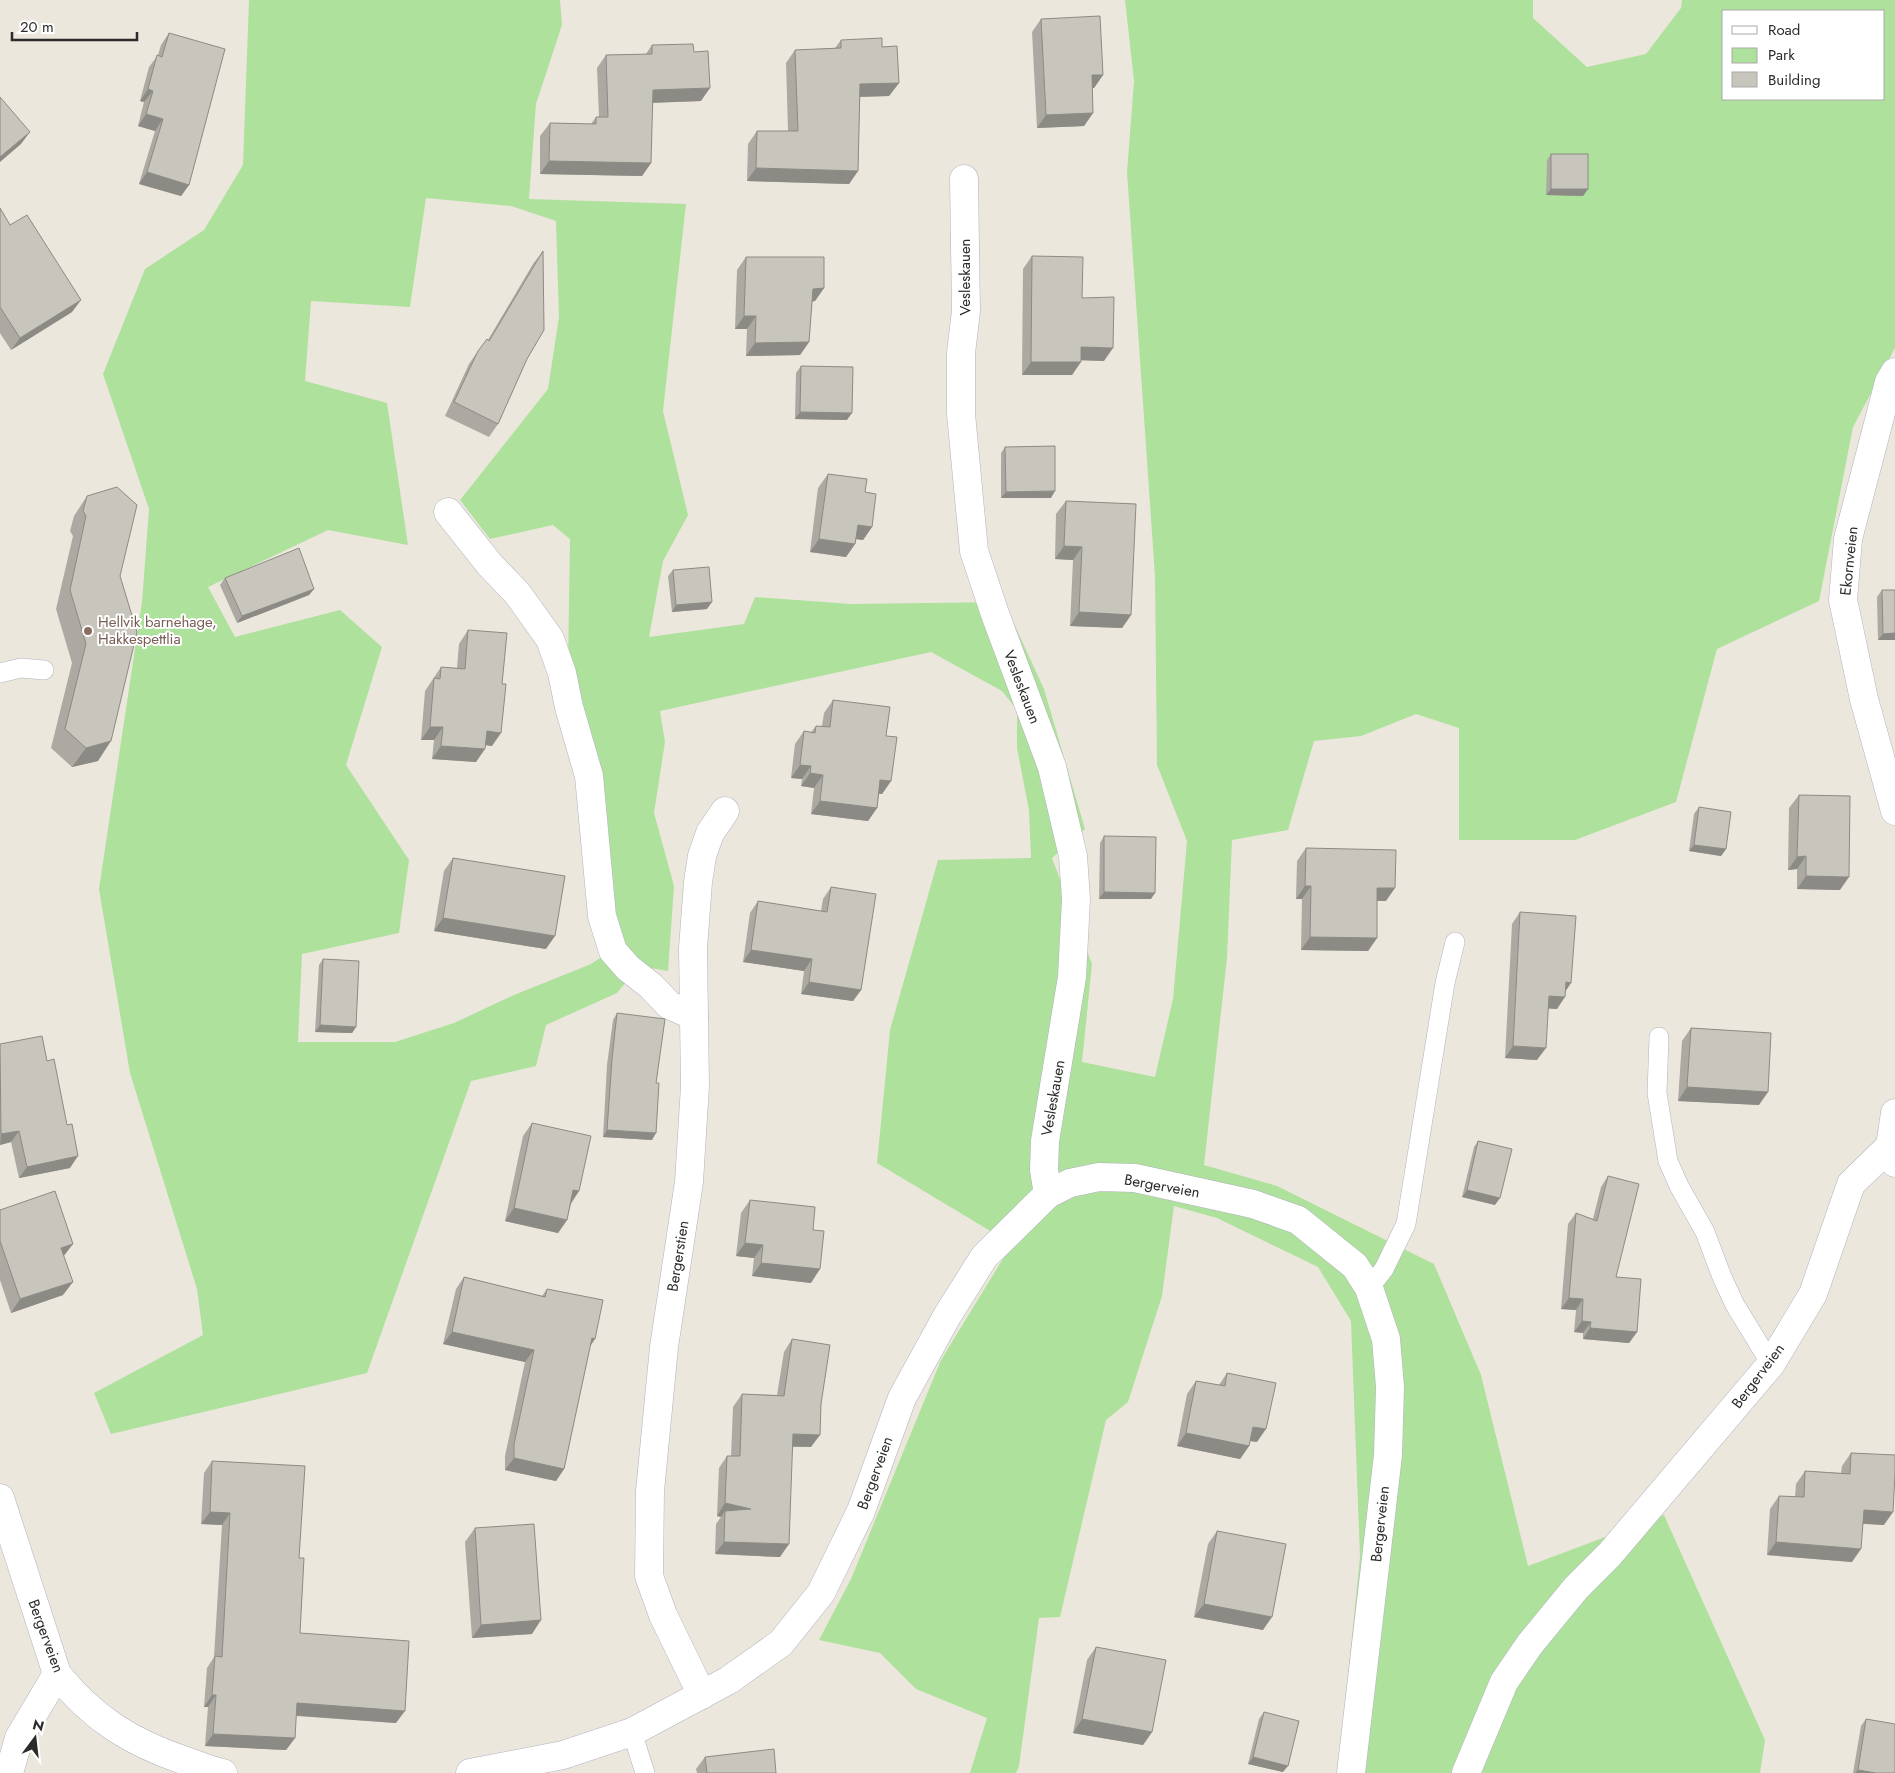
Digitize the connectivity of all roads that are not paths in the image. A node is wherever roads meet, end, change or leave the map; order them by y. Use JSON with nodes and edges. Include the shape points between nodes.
{"nodes":[{"id":1,"x":964,"y":179,"type":"dead end"},
{"id":2,"x":1895,"y":372,"type":"edge"},
{"id":3,"x":448,"y":512,"type":"dead end"},
{"id":4,"x":44,"y":670,"type":"dead end"},
{"id":5,"x":0,"y":673,"type":"edge"},
{"id":6,"x":725,"y":811,"type":"dead end"},
{"id":7,"x":1895,"y":811,"type":"edge"},
{"id":8,"x":1455,"y":942,"type":"dead end"},
{"id":9,"x":694,"y":1016,"type":"junction"},
{"id":10,"x":1659,"y":1037,"type":"dead end"},
{"id":11,"x":1895,"y":1113,"type":"edge"},
{"id":12,"x":1892,"y":1155,"type":"edge"},
{"id":13,"x":1048,"y":1194,"type":"junction"},
{"id":14,"x":1369,"y":1288,"type":"junction"},
{"id":15,"x":1771,"y":1364,"type":"junction"},
{"id":16,"x":0,"y":1498,"type":"edge"},
{"id":17,"x":11,"y":1568,"type":"edge"},
{"id":18,"x":58,"y":1674,"type":"junction"},
{"id":19,"x":702,"y":1695,"type":"junction"},
{"id":20,"x":632,"y":1732,"type":"junction"},
{"id":21,"x":9,"y":1773,"type":"edge"},
{"id":22,"x":223,"y":1773,"type":"edge"},
{"id":23,"x":470,"y":1773,"type":"edge"},
{"id":24,"x":644,"y":1773,"type":"edge"},
{"id":25,"x":1351,"y":1773,"type":"edge"},
{"id":26,"x":1466,"y":1773,"type":"edge"}],
"edges":[{"from":1,"to":13,"type":"street","name":"Vesleskauen","via":[[966,311],[961,353],[961,414],[974,551],[1052,767],[1074,856],[1076,899],[1072,977],[1045,1141],[1044,1170]]},
{"from":2,"to":7,"type":"street","name":"Ekornveien","via":[[1889,382],[1848,539],[1844,600],[1864,699]]},
{"from":3,"to":9,"type":"street","via":[[517,593],[550,639],[562,672],[589,776],[602,916],[614,951],[669,1005]]},
{"from":4,"to":5,"type":"lane","via":[[22,668]]},
{"from":6,"to":9,"type":"street","name":"Bergerstien","via":[[710,833],[698,882],[693,948]]},
{"from":8,"to":14,"type":"lane","via":[[1445,983],[1406,1224],[1384,1269]]},
{"from":9,"to":19,"type":"street","name":"Bergerstien","via":[[689,1182],[664,1347],[650,1491],[649,1576],[663,1616]]},
{"from":10,"to":15,"type":"lane","via":[[1656,1093],[1668,1161],[1705,1232],[1735,1305]]},
{"from":11,"to":12,"type":"street"},
{"from":12,"to":15,"type":"street","name":"Bergerveien","via":[[1851,1184],[1813,1294]]},
{"from":13,"to":14,"type":"street","name":"Bergerveien","via":[[1070,1183],[1099,1177],[1134,1178],[1253,1204],[1298,1220],[1355,1266]]},
{"from":13,"to":19,"type":"street","name":"Bergerveien","via":[[984,1257],[946,1316],[902,1398],[861,1511],[821,1593],[781,1644]]},
{"from":14,"to":25,"type":"street","name":"Bergerveien","via":[[1386,1339],[1390,1387],[1388,1445]]},
{"from":15,"to":26,"type":"street","name":"Bergerveien","via":[[1530,1644],[1504,1682]]},
{"from":16,"to":17,"type":"street","name":"Bergerveien"},
{"from":17,"to":18,"type":"street","name":"Bergerveien"},
{"from":18,"to":21,"type":"street","via":[[19,1738]]},
{"from":18,"to":22,"type":"street","name":"Bergerveien","via":[[94,1713],[127,1736],[152,1749]]},
{"from":19,"to":20,"type":"street","name":"Bergerveien"},
{"from":20,"to":23,"type":"street","name":"Bergerveien","via":[[563,1755]]},
{"from":20,"to":24,"type":"lane"}]}
